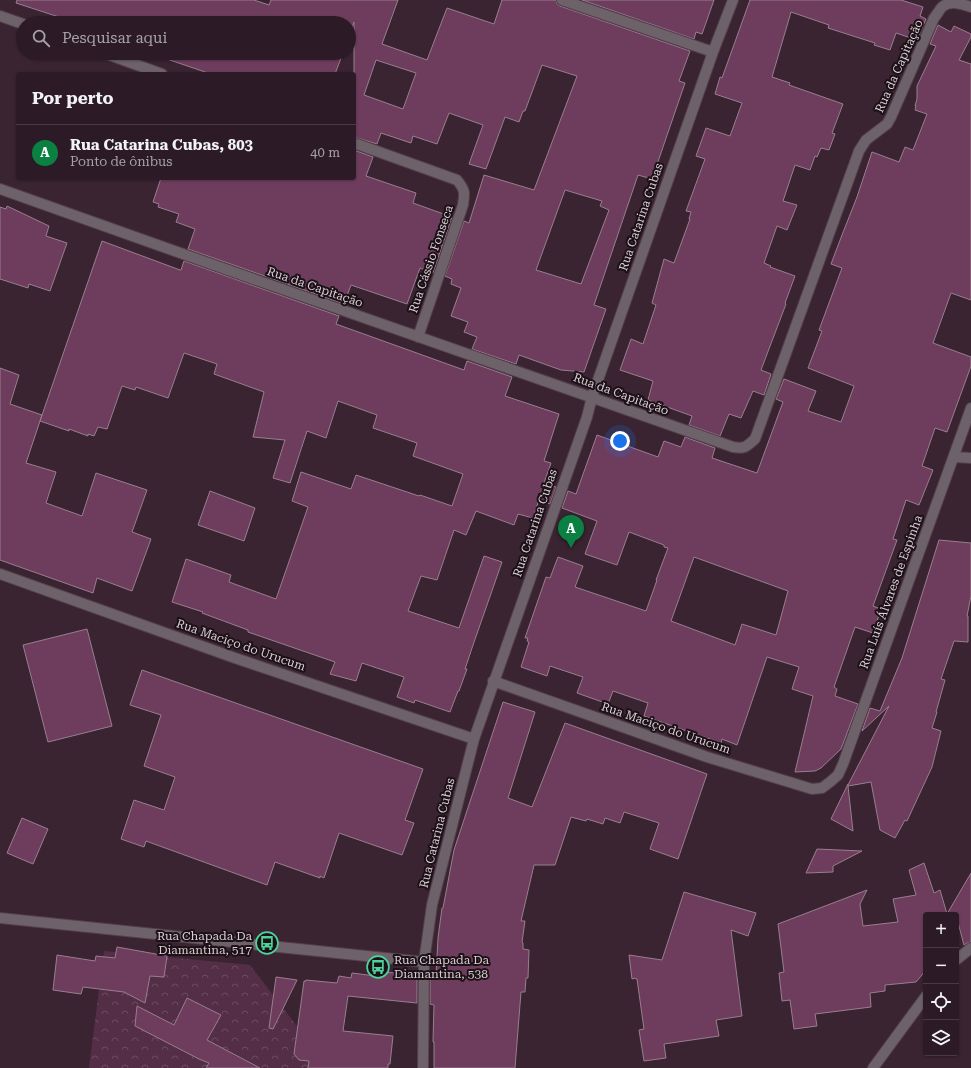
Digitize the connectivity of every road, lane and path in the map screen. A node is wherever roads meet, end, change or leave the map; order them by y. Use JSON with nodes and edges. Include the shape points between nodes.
{"nodes":[{"id":1,"x":562,"y":0,"type":"edge"},
{"id":2,"x":733,"y":0,"type":"edge"},
{"id":3,"x":971,"y":7,"type":"edge"},
{"id":4,"x":0,"y":16,"type":"edge"},
{"id":5,"x":16,"y":22,"type":"edge"},
{"id":6,"x":713,"y":52,"type":"junction"},
{"id":7,"x":123,"y":60,"type":"edge"},
{"id":8,"x":156,"y":72,"type":"edge"},
{"id":9,"x":356,"y":144,"type":"edge"},
{"id":10,"x":0,"y":189,"type":"edge"},
{"id":11,"x":418,"y":337,"type":"junction"},
{"id":12,"x":592,"y":397,"type":"junction"},
{"id":13,"x":971,"y":408,"type":"edge"},
{"id":14,"x":954,"y":457,"type":"junction"},
{"id":15,"x":971,"y":458,"type":"edge"},
{"id":16,"x":0,"y":574,"type":"edge"},
{"id":17,"x":493,"y":681,"type":"junction"},
{"id":18,"x":474,"y":739,"type":"junction"},
{"id":19,"x":830,"y":782,"type":"joint"},
{"id":20,"x":0,"y":918,"type":"edge"},
{"id":21,"x":971,"y":948,"type":"edge"},
{"id":22,"x":959,"y":958,"type":"edge"},
{"id":23,"x":424,"y":962,"type":"junction"},
{"id":24,"x":923,"y":1000,"type":"edge"},
{"id":25,"x":423,"y":1068,"type":"edge"},
{"id":26,"x":873,"y":1068,"type":"edge"}],
"edges":[{"from":1,"to":6,"type":"street"},
{"from":2,"to":6,"type":"street","name":"Rua Catarina Cubas"},
{"from":3,"to":12,"type":"street","name":"Rua da Capitação","via":[[955,3],[942,7],[934,18],[887,124],[866,140],[859,151],[755,439],[747,447],[733,447]]},
{"from":4,"to":5,"type":"street"},
{"from":6,"to":12,"type":"street","name":"Rua Catarina Cubas"},
{"from":7,"to":8,"type":"street"},
{"from":9,"to":11,"type":"street","name":"Rua Cássio Fonseca","via":[[457,180],[465,194]]},
{"from":10,"to":11,"type":"street","name":"Rua da Capitação"},
{"from":11,"to":12,"type":"street","name":"Rua da Capitação"},
{"from":12,"to":17,"type":"street","name":"Rua Catarina Cubas"},
{"from":13,"to":14,"type":"street","name":"Rua Luís Álvares de Espinha"},
{"from":14,"to":15,"type":"street"},
{"from":14,"to":19,"type":"street","name":"Rua Luís Álvares de Espinha","via":[[843,764],[838,775]]},
{"from":16,"to":18,"type":"street","name":"Rua Maciço do Urucum","via":[[235,658]]},
{"from":17,"to":18,"type":"street","name":"Rua Catarina Cubas"},
{"from":17,"to":19,"type":"street","name":"Rua Maciço do Urucum","via":[[707,757],[812,789],[822,788]]},
{"from":18,"to":23,"type":"street","name":"Rua Catarina Cubas","via":[[432,905]]},
{"from":20,"to":23,"type":"street"},
{"from":21,"to":22,"type":"street"},
{"from":23,"to":25,"type":"street","name":"Rua Catarina Cubas"},
{"from":24,"to":26,"type":"street"}]}
